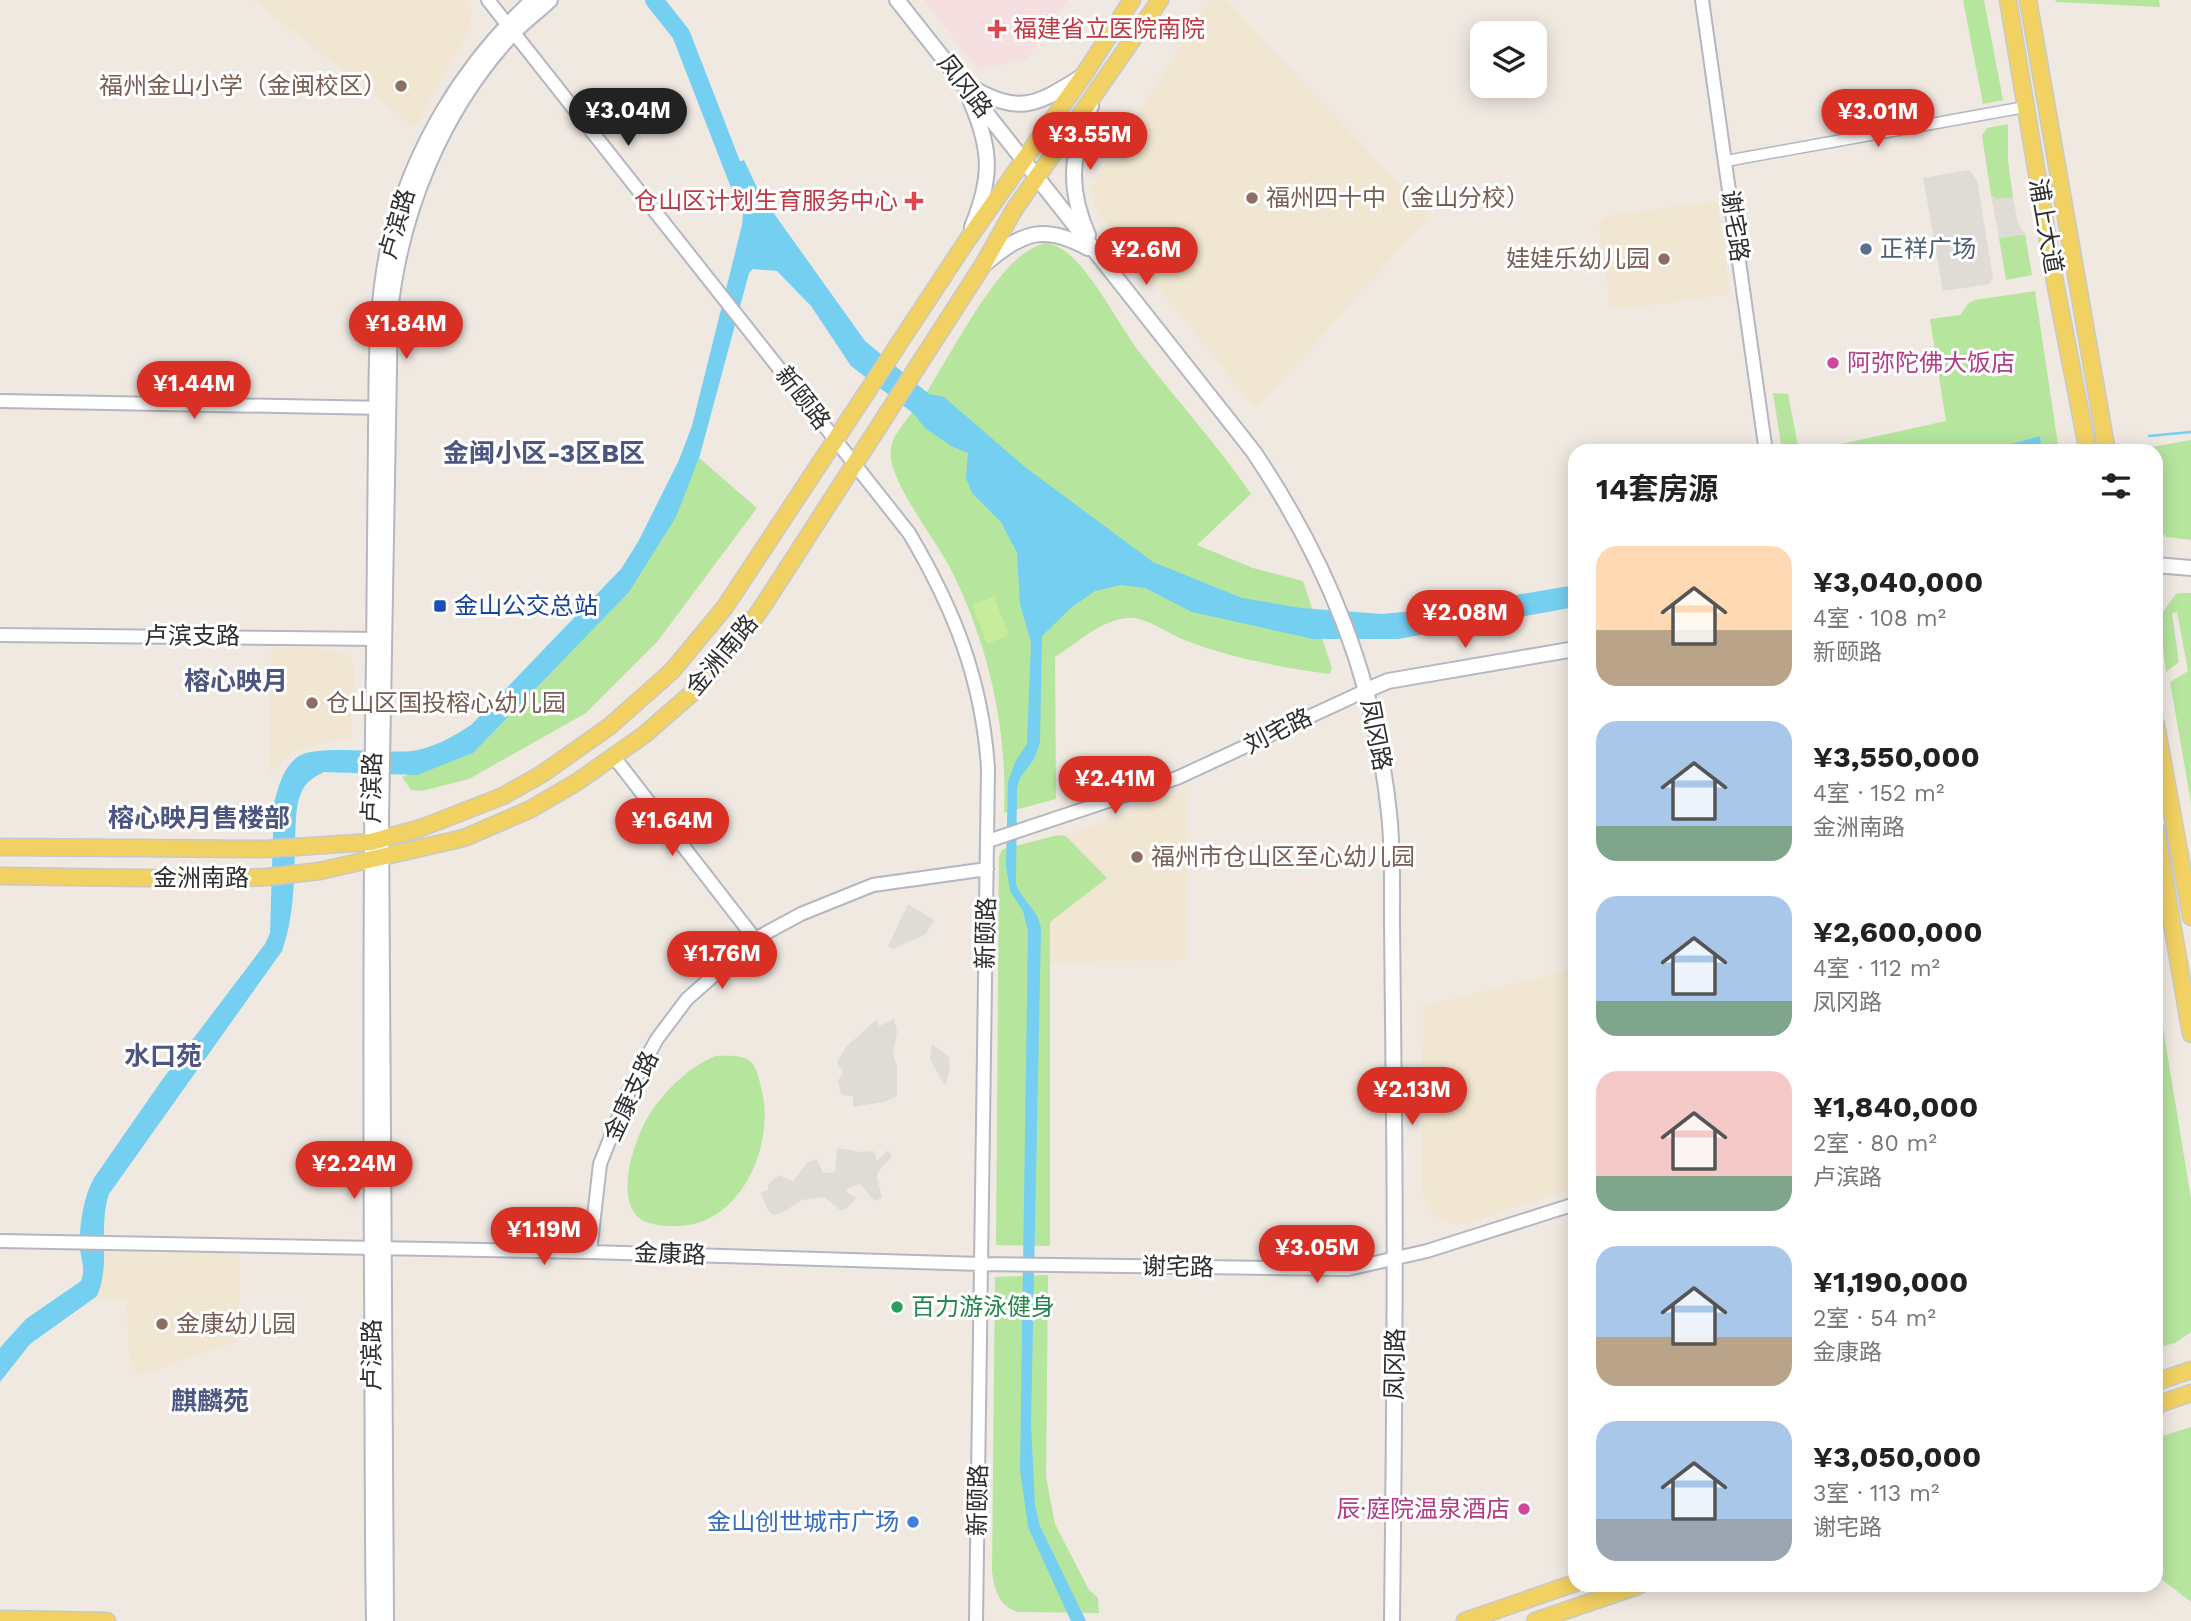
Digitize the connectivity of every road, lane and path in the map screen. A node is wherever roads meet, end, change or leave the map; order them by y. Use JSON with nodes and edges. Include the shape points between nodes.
{"nodes":[{"id":1,"x":488,"y":0,"type":"edge"},
{"id":2,"x":533,"y":0,"type":"edge"},
{"id":3,"x":550,"y":0,"type":"edge"},
{"id":4,"x":897,"y":0,"type":"edge"},
{"id":5,"x":1132,"y":0,"type":"edge"},
{"id":6,"x":1160,"y":0,"type":"edge"},
{"id":7,"x":1702,"y":0,"type":"edge"},
{"id":8,"x":2008,"y":0,"type":"edge"},
{"id":9,"x":2028,"y":0,"type":"edge"},
{"id":10,"x":511,"y":28,"type":"junction"},
{"id":11,"x":1083,"y":76,"type":"junction"},
{"id":12,"x":962,"y":82,"type":"junction"},
{"id":13,"x":1096,"y":93,"type":"junction"},
{"id":14,"x":2025,"y":107,"type":"junction"},
{"id":15,"x":1024,"y":161,"type":"junction"},
{"id":16,"x":1726,"y":161,"type":"junction"},
{"id":17,"x":1036,"y":177,"type":"junction"},
{"id":18,"x":966,"y":242,"type":"junction"},
{"id":19,"x":1096,"y":252,"type":"junction"},
{"id":20,"x":983,"y":265,"type":"junction"},
{"id":21,"x":0,"y":401,"type":"edge"},
{"id":22,"x":382,"y":407,"type":"junction"},
{"id":23,"x":836,"y":440,"type":"junction"},
{"id":24,"x":1765,"y":444,"type":"edge"},
{"id":25,"x":2086,"y":444,"type":"edge"},
{"id":26,"x":2106,"y":444,"type":"edge"},
{"id":27,"x":855,"y":465,"type":"junction"},
{"id":28,"x":2163,"y":566,"type":"edge"},
{"id":29,"x":2191,"y":568,"type":"edge"},
{"id":30,"x":0,"y":635,"type":"edge"},
{"id":31,"x":379,"y":639,"type":"junction"},
{"id":32,"x":1568,"y":650,"type":"edge"},
{"id":33,"x":1367,"y":690,"type":"junction"},
{"id":34,"x":614,"y":757,"type":"junction"},
{"id":35,"x":2163,"y":763,"type":"edge"},
{"id":36,"x":376,"y":841,"type":"junction"},
{"id":37,"x":988,"y":841,"type":"junction"},
{"id":38,"x":0,"y":848,"type":"edge"},
{"id":39,"x":376,"y":860,"type":"junction"},
{"id":40,"x":987,"y":869,"type":"junction"},
{"id":41,"x":2163,"y":871,"type":"edge"},
{"id":42,"x":0,"y":876,"type":"edge"},
{"id":43,"x":2191,"y":917,"type":"edge"},
{"id":44,"x":755,"y":939,"type":"junction"},
{"id":45,"x":2191,"y":1034,"type":"edge"},
{"id":46,"x":1568,"y":1206,"type":"edge"},
{"id":47,"x":0,"y":1241,"type":"edge"},
{"id":48,"x":378,"y":1247,"type":"junction"},
{"id":49,"x":590,"y":1252,"type":"junction"},
{"id":50,"x":1396,"y":1260,"type":"junction"},
{"id":51,"x":981,"y":1264,"type":"junction"},
{"id":52,"x":2191,"y":1370,"type":"edge"},
{"id":53,"x":2163,"y":1380,"type":"edge"},
{"id":54,"x":2191,"y":1393,"type":"edge"},
{"id":55,"x":2163,"y":1403,"type":"edge"},
{"id":56,"x":1568,"y":1585,"type":"edge"},
{"id":57,"x":1620,"y":1592,"type":"edge"},
{"id":58,"x":0,"y":1619,"type":"edge"},
{"id":59,"x":107,"y":1621,"type":"edge"},
{"id":60,"x":374,"y":1621,"type":"edge"},
{"id":61,"x":386,"y":1621,"type":"edge"},
{"id":62,"x":976,"y":1621,"type":"edge"},
{"id":63,"x":1392,"y":1621,"type":"edge"},
{"id":64,"x":1465,"y":1621,"type":"edge"},
{"id":65,"x":1535,"y":1621,"type":"edge"}],
"edges":[{"from":1,"to":10,"type":"street"},
{"from":2,"to":10,"type":"main road","name":"卢滨路"},
{"from":3,"to":10,"type":"main road"},
{"from":4,"to":12,"type":"main road","name":"凤冈路"},
{"from":5,"to":11,"type":"main road","name":"金洲南路"},
{"from":6,"to":13,"type":"main road","name":"金洲南路"},
{"from":7,"to":16,"type":"street","name":"谢宅路"},
{"from":8,"to":14,"type":"main road","name":"浦上大道"},
{"from":9,"to":26,"type":"main road","name":"浦上大道"},
{"from":10,"to":22,"type":"main road","name":"卢滨路","via":[[477,61],[447,104],[407,186],[381,290]]},
{"from":10,"to":23,"type":"street","name":"新颐路"},
{"from":11,"to":12,"type":"main road","via":[[1054,94],[1020,105],[991,99]]},
{"from":11,"to":15,"type":"main road","name":"金洲南路"},
{"from":12,"to":15,"type":"main road","name":"凤冈路"},
{"from":12,"to":18,"type":"main road","via":[[983,131],[988,168],[982,203]]},
{"from":13,"to":17,"type":"main road","name":"金洲南路"},
{"from":13,"to":19,"type":"main road","via":[[1073,170],[1076,203]]},
{"from":14,"to":16,"type":"street"},
{"from":14,"to":25,"type":"main road","name":"浦上大道"},
{"from":15,"to":17,"type":"main road","name":"凤冈路"},
{"from":15,"to":18,"type":"main road","name":"金洲南路"},
{"from":16,"to":24,"type":"street","name":"谢宅路"},
{"from":17,"to":19,"type":"main road","name":"凤冈路"},
{"from":17,"to":20,"type":"main road","name":"金洲南路"},
{"from":18,"to":23,"type":"main road","name":"金洲南路"},
{"from":19,"to":20,"type":"main road","via":[[1074,241],[1039,234],[1010,243]]},
{"from":19,"to":33,"type":"main road","name":"凤冈路","via":[[1253,451],[1298,522],[1339,607]]},
{"from":20,"to":27,"type":"main road","name":"金洲南路"},
{"from":21,"to":22,"type":"street"},
{"from":22,"to":31,"type":"main road","name":"卢滨路"},
{"from":23,"to":27,"type":"street","name":"新颐路"},
{"from":23,"to":36,"type":"main road","name":"金洲南路","via":[[708,630],[632,708],[527,784],[467,812]]},
{"from":27,"to":34,"type":"main road","name":"金洲南路","via":[[722,660],[691,694]]},
{"from":27,"to":37,"type":"street","name":"新颐路","via":[[909,533],[961,636],[984,724]]},
{"from":28,"to":29,"type":"main road"},
{"from":30,"to":31,"type":"street","name":"卢滨支路"},
{"from":31,"to":36,"type":"main road","name":"卢滨路"},
{"from":32,"to":33,"type":"main road","name":"刘宅路","via":[[1388,681]]},
{"from":33,"to":37,"type":"street","name":"刘宅路","via":[[1177,778]]},
{"from":33,"to":50,"type":"main road","name":"凤冈路","via":[[1384,771],[1391,843]]},
{"from":34,"to":39,"type":"main road","name":"金洲南路","via":[[494,827]]},
{"from":34,"to":44,"type":"street"},
{"from":35,"to":43,"type":"main road"},
{"from":36,"to":38,"type":"main road","name":"金洲南路","via":[[266,849]]},
{"from":36,"to":39,"type":"main road","name":"卢滨路"},
{"from":37,"to":40,"type":"street","name":"新颐路"},
{"from":39,"to":42,"type":"main road","name":"金洲南路","via":[[267,877]]},
{"from":39,"to":48,"type":"main road","name":"卢滨路"},
{"from":40,"to":44,"type":"street","name":"金康支路","via":[[873,885],[801,914]]},
{"from":40,"to":51,"type":"street","name":"新颐路"},
{"from":41,"to":45,"type":"main road"},
{"from":44,"to":49,"type":"street","name":"金康支路","via":[[687,999],[657,1039],[631,1086],[600,1164]]},
{"from":46,"to":50,"type":"street","name":"谢宅路"},
{"from":47,"to":48,"type":"street","name":"金康路"},
{"from":48,"to":49,"type":"street","name":"金康路"},
{"from":48,"to":60,"type":"main road","name":"卢滨路"},
{"from":48,"to":61,"type":"main road"},
{"from":49,"to":51,"type":"street","name":"金康路"},
{"from":50,"to":51,"type":"street","name":"谢宅路","via":[[1348,1269]]},
{"from":50,"to":63,"type":"main road","name":"凤冈路"},
{"from":51,"to":62,"type":"street","name":"新颐路"},
{"from":52,"to":53,"type":"main road"},
{"from":54,"to":55,"type":"main road"},
{"from":56,"to":64,"type":"main road"},
{"from":57,"to":65,"type":"main road"},
{"from":58,"to":59,"type":"main road"}]}
